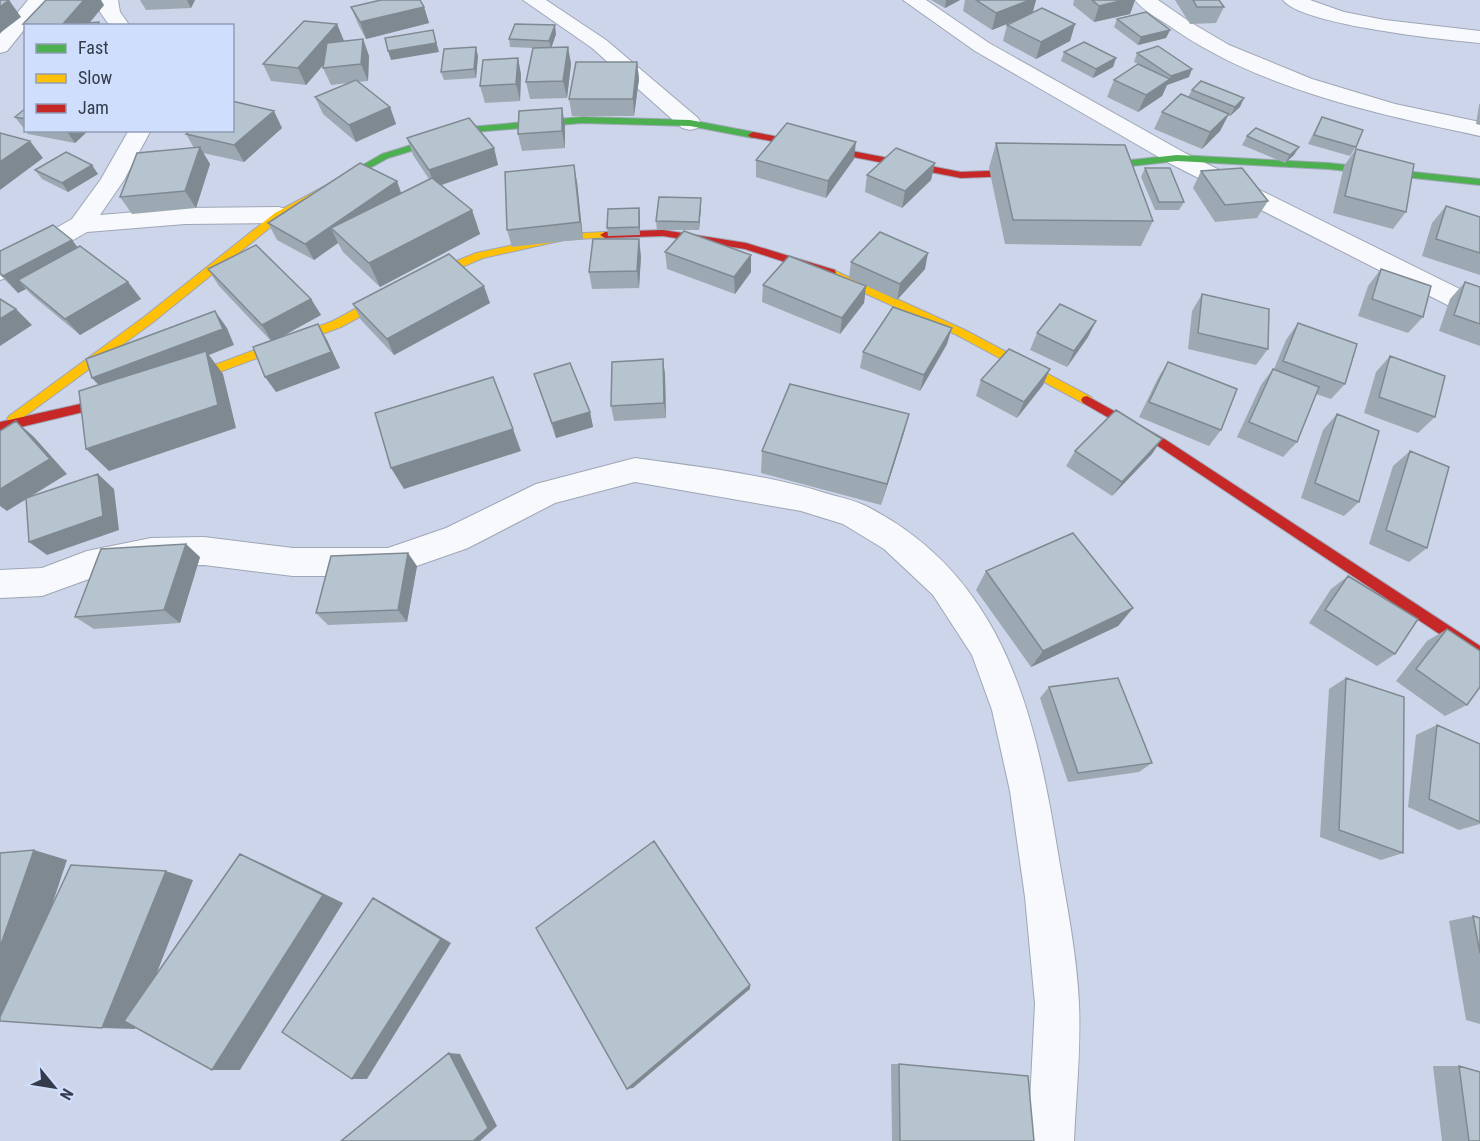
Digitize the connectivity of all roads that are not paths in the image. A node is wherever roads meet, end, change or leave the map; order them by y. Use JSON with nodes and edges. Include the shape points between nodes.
{"nodes":[{"id":1,"x":38,"y":0,"type":"edge"},
{"id":2,"x":108,"y":0,"type":"edge"},
{"id":3,"x":533,"y":0,"type":"edge"},
{"id":4,"x":913,"y":0,"type":"edge"},
{"id":5,"x":1145,"y":0,"type":"edge"},
{"id":6,"x":1293,"y":0,"type":"edge"},
{"id":7,"x":9,"y":9,"type":"edge"},
{"id":8,"x":119,"y":24,"type":"edge"},
{"id":9,"x":1480,"y":37,"type":"edge"},
{"id":10,"x":0,"y":47,"type":"edge"},
{"id":11,"x":690,"y":123,"type":"junction"},
{"id":12,"x":1480,"y":129,"type":"edge"},
{"id":13,"x":139,"y":132,"type":"edge"},
{"id":14,"x":1177,"y":158,"type":"junction"},
{"id":15,"x":1076,"y":170,"type":"edge"},
{"id":16,"x":1053,"y":171,"type":"edge"},
{"id":17,"x":1480,"y":182,"type":"edge"},
{"id":18,"x":279,"y":215,"type":"junction"},
{"id":19,"x":81,"y":225,"type":"junction"},
{"id":20,"x":0,"y":271,"type":"edge"},
{"id":21,"x":1480,"y":310,"type":"edge"},
{"id":22,"x":160,"y":389,"type":"edge"},
{"id":23,"x":137,"y":395,"type":"edge"},
{"id":24,"x":1,"y":428,"type":"edge"},
{"id":25,"x":0,"y":584,"type":"edge"},
{"id":26,"x":1480,"y":654,"type":"edge"},
{"id":27,"x":1051,"y":1141,"type":"edge"}],
"edges":[{"from":1,"to":7,"type":"street"},
{"from":1,"to":10,"type":"street"},
{"from":2,"to":8,"type":"street","via":[[110,12]]},
{"from":3,"to":11,"type":"street","via":[[599,44]]},
{"from":4,"to":14,"type":"street","via":[[982,47]]},
{"from":5,"to":12,"type":"street","via":[[1170,19],[1247,63],[1397,112]]},
{"from":6,"to":9,"type":"street","via":[[1320,12],[1410,30]]},
{"from":11,"to":16,"type":"main road","via":[[961,175]]},
{"from":11,"to":18,"type":"main road","via":[[582,120],[473,129],[385,156]]},
{"from":13,"to":19,"type":"street"},
{"from":14,"to":15,"type":"main road"},
{"from":14,"to":17,"type":"main road","via":[[1328,166]]},
{"from":14,"to":21,"type":"street"},
{"from":18,"to":19,"type":"street","via":[[185,216]]},
{"from":18,"to":24,"type":"main road","via":[[148,320]]},
{"from":19,"to":20,"type":"street"},
{"from":22,"to":26,"type":"main road","via":[[337,324],[411,284],[480,255],[564,237],[663,233],[746,246],[831,273],[1006,353],[1162,443]]},
{"from":23,"to":24,"type":"main road"},
{"from":25,"to":27,"type":"street","via":[[42,582],[87,565],[151,552],[204,550],[293,561],[388,562],[457,538],[548,493],[635,470],[801,498],[853,514],[895,539],[945,585],[987,648],[1010,710],[1029,791],[1057,1004]]}]}
